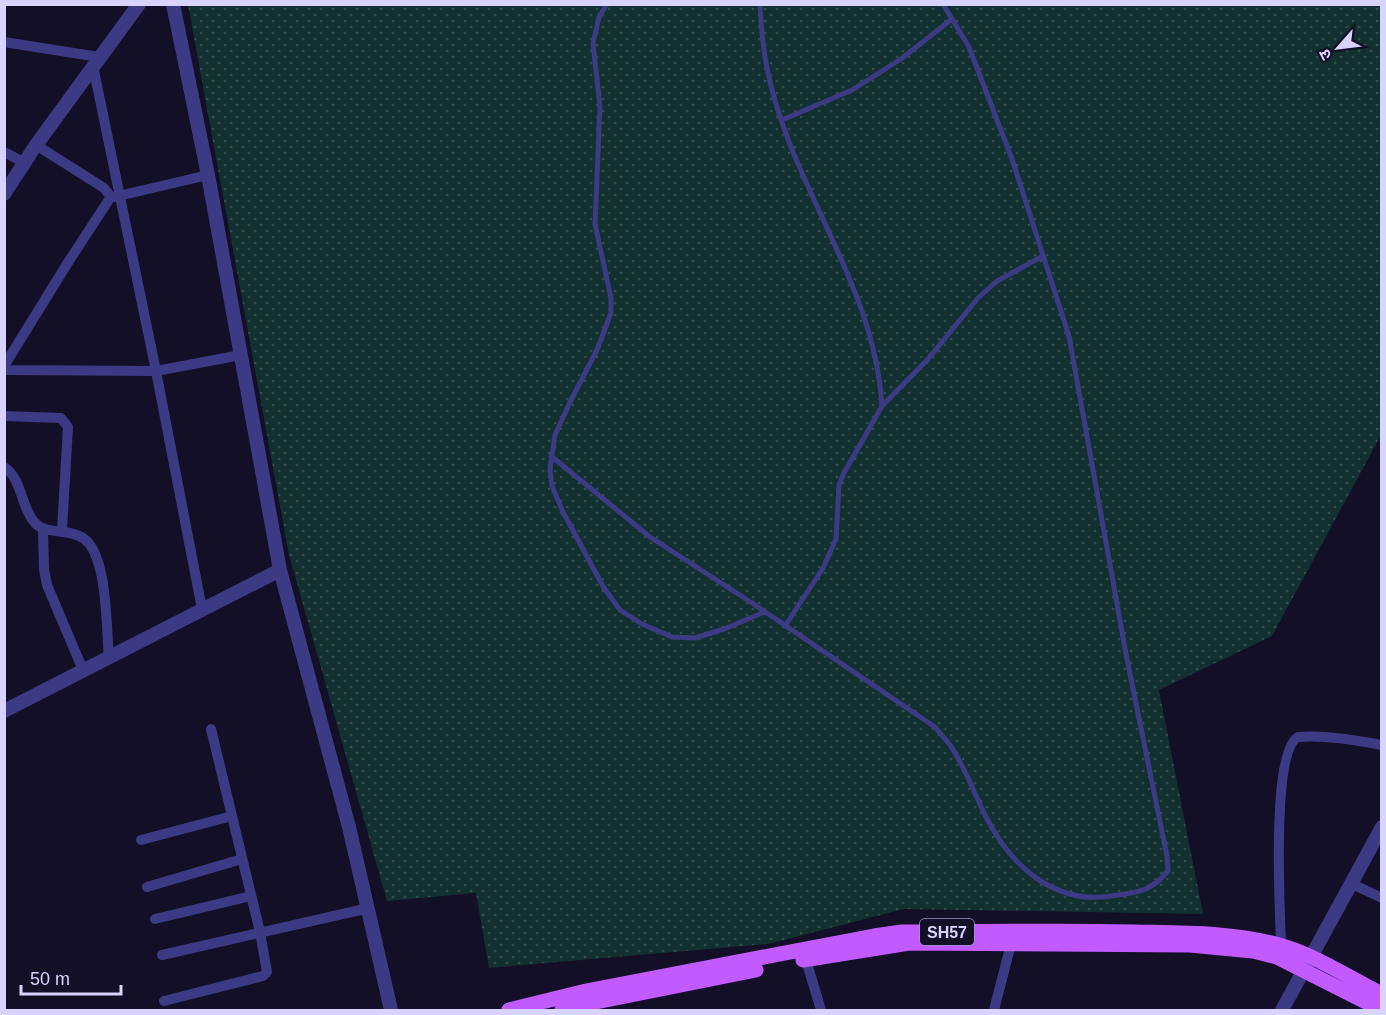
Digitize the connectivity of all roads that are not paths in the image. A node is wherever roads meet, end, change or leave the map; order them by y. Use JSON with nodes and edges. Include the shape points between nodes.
{"nodes":[{"id":1,"x":139,"y":4,"type":"edge"},
{"id":2,"x":607,"y":4,"type":"edge"},
{"id":3,"x":760,"y":4,"type":"edge"},
{"id":4,"x":943,"y":4,"type":"edge"},
{"id":5,"x":174,"y":5,"type":"edge"},
{"id":6,"x":952,"y":19,"type":"junction"},
{"id":7,"x":4,"y":42,"type":"edge"},
{"id":8,"x":96,"y":62,"type":"junction"},
{"id":9,"x":782,"y":120,"type":"junction"},
{"id":10,"x":36,"y":145,"type":"junction"},
{"id":11,"x":4,"y":152,"type":"edge"},
{"id":12,"x":24,"y":163,"type":"junction"},
{"id":13,"x":208,"y":176,"type":"junction"},
{"id":14,"x":4,"y":194,"type":"edge"},
{"id":15,"x":116,"y":196,"type":"junction"},
{"id":16,"x":1043,"y":256,"type":"junction"},
{"id":17,"x":241,"y":355,"type":"junction"},
{"id":18,"x":4,"y":368,"type":"edge"},
{"id":19,"x":156,"y":371,"type":"junction"},
{"id":20,"x":882,"y":406,"type":"junction"},
{"id":21,"x":4,"y":416,"type":"edge"},
{"id":22,"x":551,"y":456,"type":"junction"},
{"id":23,"x":4,"y":467,"type":"edge"},
{"id":24,"x":43,"y":530,"type":"junction"},
{"id":25,"x":62,"y":530,"type":"junction"},
{"id":26,"x":280,"y":570,"type":"junction"},
{"id":27,"x":202,"y":609,"type":"junction"},
{"id":28,"x":765,"y":612,"type":"junction"},
{"id":29,"x":785,"y":626,"type":"junction"},
{"id":30,"x":109,"y":657,"type":"junction"},
{"id":31,"x":83,"y":670,"type":"junction"},
{"id":32,"x":4,"y":711,"type":"edge"},
{"id":33,"x":211,"y":729,"type":"dead end"},
{"id":34,"x":1382,"y":745,"type":"edge"},
{"id":35,"x":232,"y":816,"type":"junction"},
{"id":36,"x":1382,"y":827,"type":"edge"},
{"id":37,"x":141,"y":840,"type":"dead end"},
{"id":38,"x":242,"y":859,"type":"junction"},
{"id":39,"x":1350,"y":883,"type":"junction"},
{"id":40,"x":147,"y":886,"type":"dead end"},
{"id":41,"x":251,"y":896,"type":"junction"},
{"id":42,"x":1382,"y":898,"type":"edge"},
{"id":43,"x":369,"y":908,"type":"junction"},
{"id":44,"x":155,"y":919,"type":"dead end"},
{"id":45,"x":260,"y":932,"type":"junction"},
{"id":46,"x":1011,"y":944,"type":"junction"},
{"id":47,"x":1281,"y":945,"type":"junction"},
{"id":48,"x":162,"y":955,"type":"dead end"},
{"id":49,"x":806,"y":960,"type":"junction"},
{"id":50,"x":1307,"y":963,"type":"junction"},
{"id":51,"x":1382,"y":994,"type":"edge"},
{"id":52,"x":164,"y":1000,"type":"dead end"},
{"id":53,"x":565,"y":1010,"type":"edge"},
{"id":54,"x":1382,"y":1010,"type":"edge"},
{"id":55,"x":391,"y":1011,"type":"edge"},
{"id":56,"x":509,"y":1011,"type":"edge"},
{"id":57,"x":821,"y":1011,"type":"edge"},
{"id":58,"x":994,"y":1011,"type":"edge"},
{"id":59,"x":1282,"y":1011,"type":"edge"}],
"edges":[{"from":1,"to":8,"type":"street"},
{"from":2,"to":22,"type":"lane","via":[[599,17],[593,44],[600,106],[595,224],[611,313],[555,435]]},
{"from":3,"to":9,"type":"lane","via":[[768,74]]},
{"from":4,"to":6,"type":"lane"},
{"from":5,"to":13,"type":"street"},
{"from":6,"to":9,"type":"lane","via":[[901,59],[852,90]]},
{"from":6,"to":16,"type":"lane","via":[[969,47]]},
{"from":7,"to":8,"type":"street"},
{"from":8,"to":10,"type":"street"},
{"from":8,"to":15,"type":"street"},
{"from":9,"to":20,"type":"lane","via":[[869,333]]},
{"from":10,"to":12,"type":"street"},
{"from":10,"to":15,"type":"street"},
{"from":11,"to":12,"type":"street"},
{"from":12,"to":14,"type":"street"},
{"from":13,"to":15,"type":"street"},
{"from":13,"to":17,"type":"street"},
{"from":15,"to":18,"type":"street","via":[[67,264]]},
{"from":15,"to":19,"type":"street"},
{"from":16,"to":20,"type":"lane","via":[[997,281],[978,298],[928,359]]},
{"from":16,"to":29,"type":"lane","via":[[1069,336],[1168,872],[1156,885],[1140,892],[1103,898],[1071,895],[1041,883],[1023,870],[994,832],[950,746],[935,728]]},
{"from":17,"to":19,"type":"street"},
{"from":17,"to":26,"type":"street"},
{"from":18,"to":19,"type":"street"},
{"from":19,"to":27,"type":"street"},
{"from":20,"to":29,"type":"lane","via":[[839,485],[836,539],[823,568]]},
{"from":21,"to":25,"type":"street","via":[[65,421],[68,427]]},
{"from":22,"to":28,"type":"lane","via":[[650,537]]},
{"from":22,"to":28,"type":"lane","via":[[552,486],[563,512],[620,610],[672,636],[695,638]]},
{"from":23,"to":24,"type":"street","via":[[13,475],[29,516]]},
{"from":24,"to":25,"type":"street"},
{"from":24,"to":31,"type":"street","via":[[47,585]]},
{"from":25,"to":30,"type":"street","via":[[82,537],[91,546],[102,572]]},
{"from":26,"to":27,"type":"street"},
{"from":26,"to":43,"type":"street"},
{"from":27,"to":30,"type":"street"},
{"from":28,"to":29,"type":"lane"},
{"from":30,"to":31,"type":"street"},
{"from":31,"to":32,"type":"street"},
{"from":33,"to":35,"type":"street"},
{"from":34,"to":47,"type":"street","via":[[1298,736],[1290,745],[1281,793]]},
{"from":35,"to":37,"type":"street"},
{"from":35,"to":38,"type":"street"},
{"from":36,"to":39,"type":"street"},
{"from":38,"to":40,"type":"street"},
{"from":38,"to":41,"type":"street"},
{"from":39,"to":42,"type":"street"},
{"from":39,"to":50,"type":"street"},
{"from":41,"to":44,"type":"street"},
{"from":41,"to":45,"type":"street"},
{"from":43,"to":45,"type":"street"},
{"from":43,"to":55,"type":"street"},
{"from":45,"to":48,"type":"street"},
{"from":45,"to":52,"type":"street","via":[[268,967],[264,976]]},
{"from":46,"to":49,"type":"main road","number":"SH57","via":[[909,943]]},
{"from":46,"to":50,"type":"main road","number":"SH57","via":[[1201,946],[1253,951]]},
{"from":46,"to":58,"type":"street"},
{"from":47,"to":50,"type":"main road","number":"SH57"},
{"from":47,"to":56,"type":"main road","number":"SH57","via":[[1190,933],[902,932],[586,991]]},
{"from":49,"to":53,"type":"main road","number":"SH57"},
{"from":49,"to":57,"type":"street"},
{"from":50,"to":51,"type":"main road","number":"SH57"},
{"from":50,"to":54,"type":"main road","number":"SH57"},
{"from":50,"to":59,"type":"street"}]}
